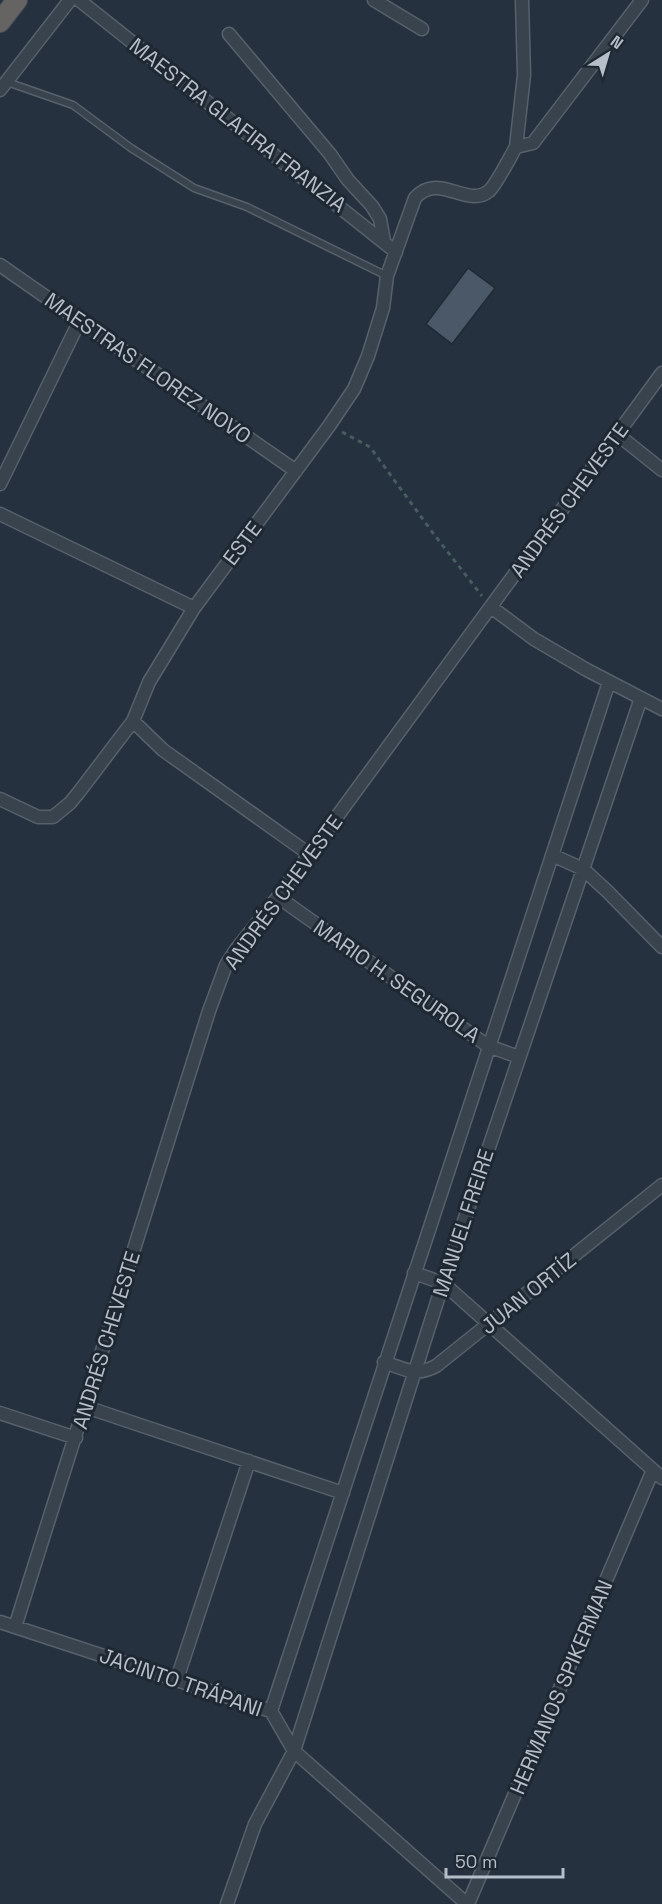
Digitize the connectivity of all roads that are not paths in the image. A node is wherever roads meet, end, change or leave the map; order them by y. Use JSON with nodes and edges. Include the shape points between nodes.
{"nodes":[{"id":1,"x":3,"y":0,"type":"edge"},
{"id":2,"x":17,"y":0,"type":"edge"},
{"id":3,"x":70,"y":0,"type":"edge"},
{"id":4,"x":80,"y":0,"type":"edge"},
{"id":5,"x":374,"y":0,"type":"edge"},
{"id":6,"x":522,"y":0,"type":"edge"},
{"id":7,"x":642,"y":0,"type":"edge"},
{"id":8,"x":0,"y":6,"type":"edge"},
{"id":9,"x":0,"y":22,"type":"edge"},
{"id":10,"x":422,"y":29,"type":"dead end"},
{"id":11,"x":229,"y":34,"type":"dead end"},
{"id":12,"x":3,"y":86,"type":"edge"},
{"id":13,"x":516,"y":147,"type":"junction"},
{"id":14,"x":384,"y":241,"type":"junction"},
{"id":15,"x":396,"y":252,"type":"junction"},
{"id":16,"x":0,"y":265,"type":"edge"},
{"id":17,"x":387,"y":276,"type":"junction"},
{"id":18,"x":80,"y":320,"type":"junction"},
{"id":19,"x":662,"y":373,"type":"edge"},
{"id":20,"x":617,"y":434,"type":"junction"},
{"id":21,"x":662,"y":470,"type":"edge"},
{"id":22,"x":296,"y":471,"type":"junction"},
{"id":23,"x":0,"y":484,"type":"edge"},
{"id":24,"x":0,"y":514,"type":"edge"},
{"id":25,"x":491,"y":607,"type":"junction"},
{"id":26,"x":194,"y":608,"type":"junction"},
{"id":27,"x":609,"y":682,"type":"junction"},
{"id":28,"x":640,"y":698,"type":"junction"},
{"id":29,"x":662,"y":709,"type":"edge"},
{"id":30,"x":133,"y":721,"type":"junction"},
{"id":31,"x":0,"y":800,"type":"edge"},
{"id":32,"x":309,"y":854,"type":"junction"},
{"id":33,"x":552,"y":855,"type":"junction"},
{"id":34,"x":583,"y":869,"type":"junction"},
{"id":35,"x":278,"y":897,"type":"junction"},
{"id":36,"x":662,"y":947,"type":"edge"},
{"id":37,"x":488,"y":1046,"type":"junction"},
{"id":38,"x":519,"y":1057,"type":"junction"},
{"id":39,"x":661,"y":1187,"type":"edge"},
{"id":40,"x":414,"y":1273,"type":"junction"},
{"id":41,"x":443,"y":1283,"type":"junction"},
{"id":42,"x":489,"y":1323,"type":"junction"},
{"id":43,"x":384,"y":1362,"type":"junction"},
{"id":44,"x":415,"y":1372,"type":"junction"},
{"id":45,"x":86,"y":1407,"type":"junction"},
{"id":46,"x":0,"y":1413,"type":"edge"},
{"id":47,"x":76,"y":1438,"type":"junction"},
{"id":48,"x":249,"y":1461,"type":"junction"},
{"id":49,"x":658,"y":1474,"type":"edge"},
{"id":50,"x":343,"y":1493,"type":"junction"},
{"id":51,"x":0,"y":1622,"type":"edge"},
{"id":52,"x":15,"y":1627,"type":"junction"},
{"id":53,"x":177,"y":1679,"type":"junction"},
{"id":54,"x":271,"y":1711,"type":"junction"},
{"id":55,"x":294,"y":1751,"type":"junction"},
{"id":56,"x":227,"y":1904,"type":"edge"},
{"id":57,"x":467,"y":1904,"type":"edge"}],
"edges":[{"from":1,"to":8,"type":"highway"},
{"from":2,"to":9,"type":"highway"},
{"from":3,"to":12,"type":"street"},
{"from":4,"to":14,"type":"street","name":"MAESTRA GLAFIRA FRANZIA"},
{"from":5,"to":10,"type":"street"},
{"from":6,"to":13,"type":"street","via":[[524,75]]},
{"from":7,"to":13,"type":"street","via":[[533,143]]},
{"from":11,"to":14,"type":"street","via":[[372,206],[380,219]]},
{"from":12,"to":17,"type":"lane","via":[[73,105],[194,188],[247,207]]},
{"from":13,"to":15,"type":"street","name":"ESTE","via":[[489,191],[483,194],[431,187],[423,190],[415,198]]},
{"from":14,"to":15,"type":"street","name":"MAESTRA GLAFIRA FRANZIA"},
{"from":15,"to":17,"type":"street","name":"ESTE"},
{"from":16,"to":18,"type":"street","name":"MAESTRAS FLOREZ NOVO"},
{"from":17,"to":22,"type":"street","name":"ESTE","via":[[383,308],[354,389]]},
{"from":18,"to":22,"type":"street","name":"MAESTRAS FLOREZ NOVO"},
{"from":18,"to":23,"type":"street"},
{"from":19,"to":20,"type":"street","name":"ANDRÉS CHEVESTE"},
{"from":20,"to":21,"type":"street"},
{"from":20,"to":25,"type":"street","name":"ANDRÉS CHEVESTE"},
{"from":22,"to":26,"type":"street","name":"ESTE"},
{"from":24,"to":26,"type":"street"},
{"from":25,"to":27,"type":"street","via":[[534,639]]},
{"from":25,"to":32,"type":"street","name":"ANDRÉS CHEVESTE"},
{"from":26,"to":30,"type":"street","name":"ESTE","via":[[149,681]]},
{"from":27,"to":28,"type":"street"},
{"from":27,"to":33,"type":"street","name":"MANUEL FREIRE"},
{"from":28,"to":29,"type":"street"},
{"from":28,"to":34,"type":"street","name":"MANUEL FREIRE"},
{"from":30,"to":31,"type":"street","name":"ESTE","via":[[74,797],[53,817],[38,817]]},
{"from":30,"to":32,"type":"street","via":[[163,750]]},
{"from":32,"to":35,"type":"street","name":"ANDRÉS CHEVESTE"},
{"from":33,"to":34,"type":"street"},
{"from":33,"to":37,"type":"street","name":"MANUEL FREIRE"},
{"from":34,"to":36,"type":"street"},
{"from":34,"to":38,"type":"street","name":"MANUEL FREIRE"},
{"from":35,"to":37,"type":"street","name":"MARIO H. SEGUROLA"},
{"from":35,"to":45,"type":"street","name":"ANDRÉS CHEVESTE","via":[[235,951],[218,986]]},
{"from":37,"to":38,"type":"street","name":"MARIO H. SEGUROLA"},
{"from":37,"to":40,"type":"street","name":"MANUEL FREIRE"},
{"from":38,"to":41,"type":"street","name":"MANUEL FREIRE"},
{"from":39,"to":42,"type":"street","name":"JUAN ORTÍZ"},
{"from":40,"to":41,"type":"street"},
{"from":40,"to":43,"type":"street","name":"MANUEL FREIRE"},
{"from":41,"to":42,"type":"street"},
{"from":41,"to":44,"type":"street","name":"MANUEL FREIRE"},
{"from":42,"to":44,"type":"street","name":"JUAN ORTÍZ","via":[[436,1366]]},
{"from":42,"to":49,"type":"street"},
{"from":43,"to":44,"type":"street"},
{"from":43,"to":50,"type":"street","name":"MANUEL FREIRE"},
{"from":44,"to":55,"type":"street","name":"MANUEL FREIRE"},
{"from":45,"to":47,"type":"street","name":"ANDRÉS CHEVESTE"},
{"from":45,"to":48,"type":"street"},
{"from":46,"to":47,"type":"street"},
{"from":47,"to":52,"type":"street","name":"ANDRÉS CHEVESTE"},
{"from":48,"to":50,"type":"street"},
{"from":48,"to":53,"type":"street"},
{"from":49,"to":57,"type":"street","name":"HERMANOS SPIKERMAN"},
{"from":50,"to":54,"type":"street","name":"MANUEL FREIRE"},
{"from":51,"to":52,"type":"street","name":"JACINTO TRÁPANI"},
{"from":52,"to":53,"type":"street","name":"JACINTO TRÁPANI"},
{"from":53,"to":54,"type":"street","name":"JACINTO TRÁPANI"},
{"from":54,"to":55,"type":"street","name":"JACINTO TRÁPANI"},
{"from":55,"to":56,"type":"street","name":"MANUEL FREIRE","via":[[255,1824]]},
{"from":55,"to":57,"type":"street","name":"JACINTO TRÁPANI"}]}
